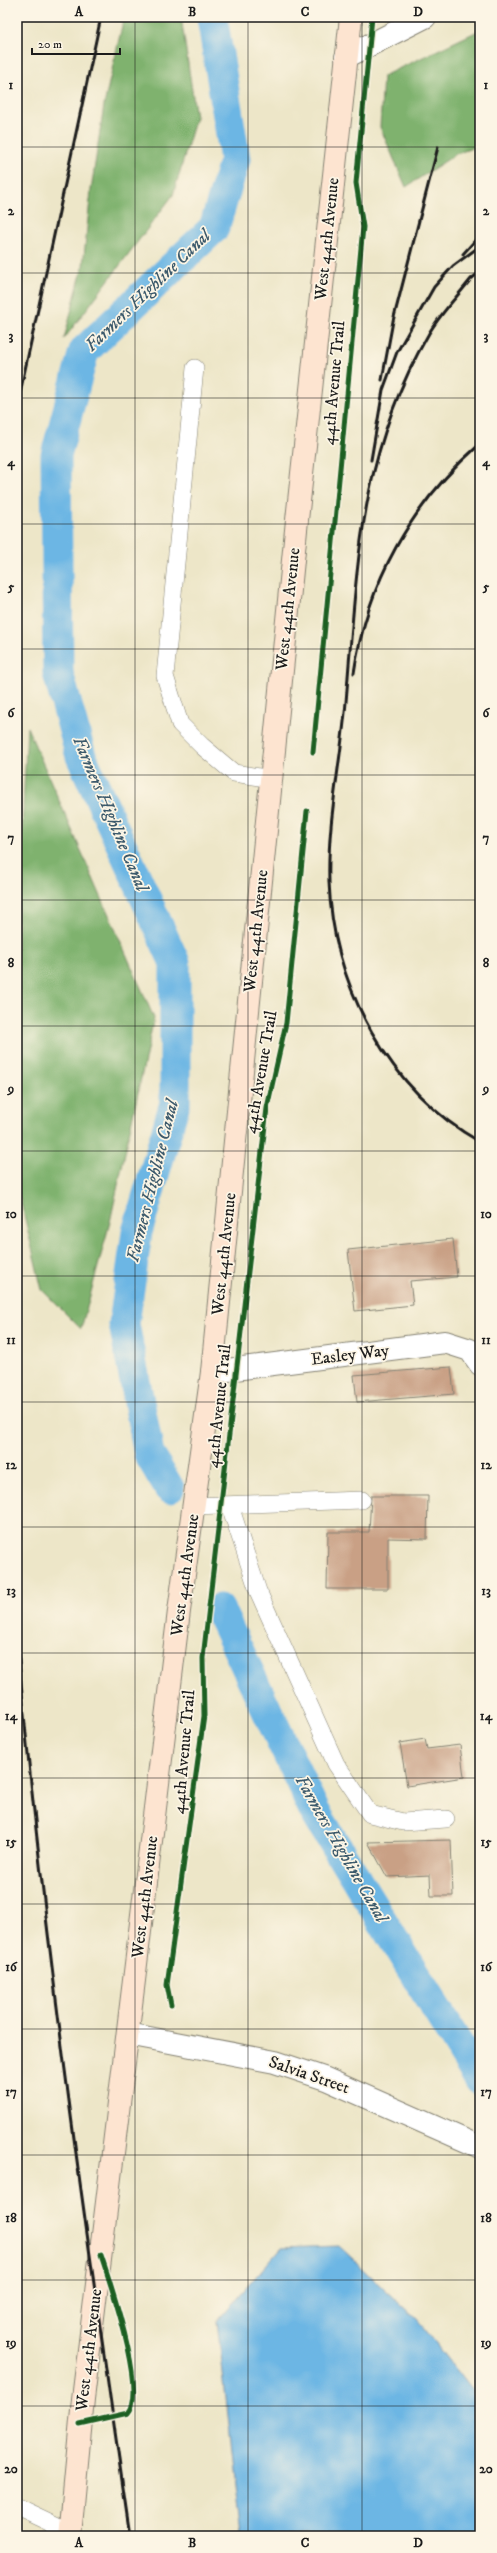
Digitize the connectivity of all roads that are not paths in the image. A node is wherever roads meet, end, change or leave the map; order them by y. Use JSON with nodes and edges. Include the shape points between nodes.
{"nodes":[{"id":1,"x":351,"y":17,"type":"edge"},
{"id":2,"x":425,"y":17,"type":"edge"},
{"id":3,"x":346,"y":57,"type":"junction"},
{"id":4,"x":195,"y":368,"type":"dead end"},
{"id":5,"x":272,"y":779,"type":"junction"},
{"id":6,"x":480,"y":1364,"type":"edge"},
{"id":7,"x":212,"y":1372,"type":"junction"},
{"id":8,"x":362,"y":1500,"type":"dead end"},
{"id":9,"x":230,"y":1506,"type":"junction"},
{"id":10,"x":193,"y":1509,"type":"junction"},
{"id":11,"x":446,"y":1819,"type":"dead end"},
{"id":12,"x":128,"y":2034,"type":"junction"},
{"id":13,"x":480,"y":2147,"type":"edge"},
{"id":14,"x":17,"y":2507,"type":"edge"},
{"id":15,"x":70,"y":2534,"type":"edge"}],
"edges":[{"from":1,"to":3,"type":"street","name":"West 44th Avenue"},
{"from":2,"to":3,"type":"street"},
{"from":3,"to":5,"type":"street","name":"West 44th Avenue"},
{"from":4,"to":5,"type":"lane","via":[[165,676],[180,724],[202,746],[234,773]]},
{"from":5,"to":7,"type":"street","name":"West 44th Avenue"},
{"from":6,"to":7,"type":"street","name":"Easley Way","via":[[470,1350],[445,1342]]},
{"from":7,"to":10,"type":"street","name":"West 44th Avenue"},
{"from":8,"to":9,"type":"lane"},
{"from":9,"to":10,"type":"lane"},
{"from":9,"to":11,"type":"lane","via":[[261,1599],[336,1764],[370,1814],[403,1822]]},
{"from":10,"to":12,"type":"street","name":"West 44th Avenue"},
{"from":12,"to":13,"type":"street","name":"Salvia Street","via":[[275,2062],[352,2090]]},
{"from":12,"to":15,"type":"street","name":"West 44th Avenue","via":[[83,2399]]},
{"from":14,"to":15,"type":"lane"}]}
